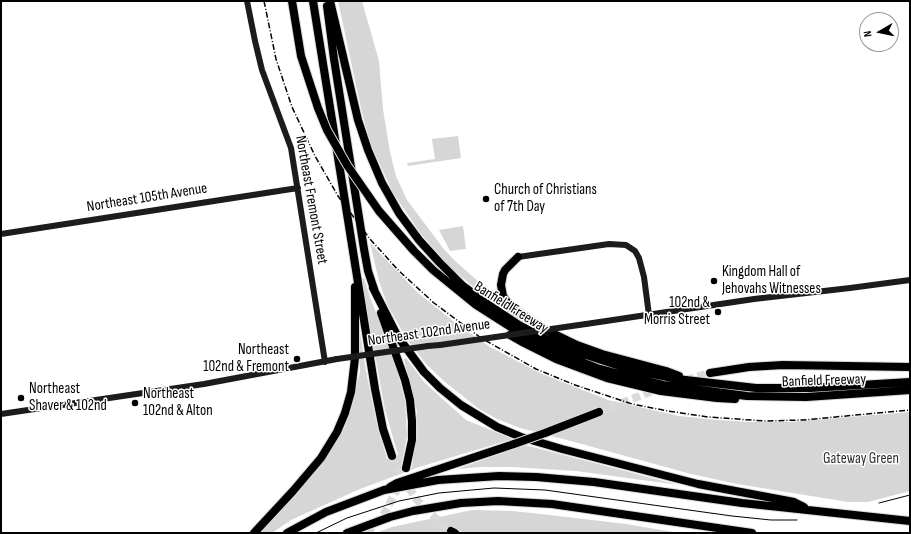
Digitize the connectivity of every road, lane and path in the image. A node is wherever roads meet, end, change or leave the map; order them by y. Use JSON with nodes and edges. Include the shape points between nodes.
{"nodes":[{"id":1,"x":247,"y":1,"type":"edge"},
{"id":2,"x":292,"y":1,"type":"edge"},
{"id":3,"x":313,"y":1,"type":"edge"},
{"id":4,"x":326,"y":1,"type":"edge"},
{"id":5,"x":330,"y":1,"type":"edge"},
{"id":6,"x":298,"y":188,"type":"junction"},
{"id":7,"x":1,"y":234,"type":"edge"},
{"id":8,"x":518,"y":256,"type":"joint"},
{"id":9,"x":355,"y":264,"type":"junction"},
{"id":10,"x":910,"y":280,"type":"edge"},
{"id":11,"x":373,"y":288,"type":"junction"},
{"id":12,"x":648,"y":315,"type":"junction"},
{"id":13,"x":510,"y":335,"type":"junction"},
{"id":14,"x":325,"y":362,"type":"junction"},
{"id":15,"x":910,"y":367,"type":"edge"},
{"id":16,"x":710,"y":373,"type":"tunnel mouth"},
{"id":17,"x":694,"y":382,"type":"junction"},
{"id":18,"x":910,"y":382,"type":"edge"},
{"id":19,"x":910,"y":390,"type":"edge"},
{"id":20,"x":748,"y":396,"type":"junction"},
{"id":21,"x":599,"y":412,"type":"tunnel mouth"},
{"id":22,"x":1,"y":414,"type":"edge"},
{"id":23,"x":392,"y":456,"type":"tunnel mouth"},
{"id":24,"x":406,"y":468,"type":"dead end"},
{"id":25,"x":384,"y":490,"type":"junction"},
{"id":26,"x":810,"y":509,"type":"junction"},
{"id":27,"x":910,"y":521,"type":"edge"},
{"id":28,"x":254,"y":533,"type":"edge"},
{"id":29,"x":287,"y":533,"type":"edge"},
{"id":30,"x":347,"y":533,"type":"edge"},
{"id":31,"x":752,"y":533,"type":"edge"}],
"edges":[{"from":1,"to":6,"type":"main road","name":"Northeast Fremont Street","via":[[262,70],[291,148]]},
{"from":2,"to":20,"type":"highway","name":"Banfield Freeway","bridge":true,"via":[[301,56],[328,130],[347,165],[379,211],[433,270],[476,305],[523,335],[584,363],[623,376],[670,386]]},
{"from":3,"to":9,"type":"highway"},
{"from":4,"to":11,"type":"highway","via":[[364,249]]},
{"from":5,"to":17,"type":"highway","name":"Banfield Freeway","via":[[358,120],[368,150],[382,183],[399,213],[439,262],[463,286],[492,307],[546,339],[623,368]]},
{"from":6,"to":7,"type":"main road","name":"Northeast 105th Avenue"},
{"from":6,"to":14,"type":"main road","name":"Northeast Fremont Street"},
{"from":8,"to":12,"type":"main road","via":[[609,244],[623,244],[632,248],[641,263]]},
{"from":8,"to":17,"type":"highway","via":[[505,270],[500,285],[503,296],[516,311],[544,329],[578,345],[666,370]]},
{"from":9,"to":23,"type":"highway","via":[[377,402]]},
{"from":9,"to":28,"type":"highway","via":[[356,358],[345,413],[337,432],[320,458]]},
{"from":10,"to":12,"type":"main road","name":"Northeast 102nd Avenue"},
{"from":11,"to":24,"type":"highway","via":[[410,400],[412,435]]},
{"from":11,"to":26,"type":"highway","via":[[398,337],[424,372],[461,405],[497,427],[528,439],[698,484],[794,502]]},
{"from":12,"to":13,"type":"main road","name":"Northeast 102nd Avenue","bridge":true},
{"from":13,"to":14,"type":"main road","name":"Northeast 102nd Avenue","bridge":true},
{"from":13,"to":20,"type":"highway","via":[[545,354],[592,373],[635,386],[733,400]]},
{"from":14,"to":22,"type":"main road","name":"Northeast 102nd Avenue","via":[[204,384]]},
{"from":15,"to":16,"type":"highway","via":[[783,365]]},
{"from":17,"to":18,"type":"highway","name":"Banfield Freeway","via":[[756,388],[810,388]]},
{"from":19,"to":20,"type":"highway","name":"Banfield Freeway","via":[[806,397]]},
{"from":21,"to":25,"type":"highway","bridge":true,"via":[[514,444],[397,483]]},
{"from":25,"to":26,"type":"highway","via":[[459,477],[530,477],[594,482],[742,503]]},
{"from":25,"to":29,"type":"highway","via":[[326,512]]},
{"from":26,"to":27,"type":"highway"},
{"from":30,"to":31,"type":"highway","via":[[418,510],[461,503],[498,501],[552,504]]}]}
